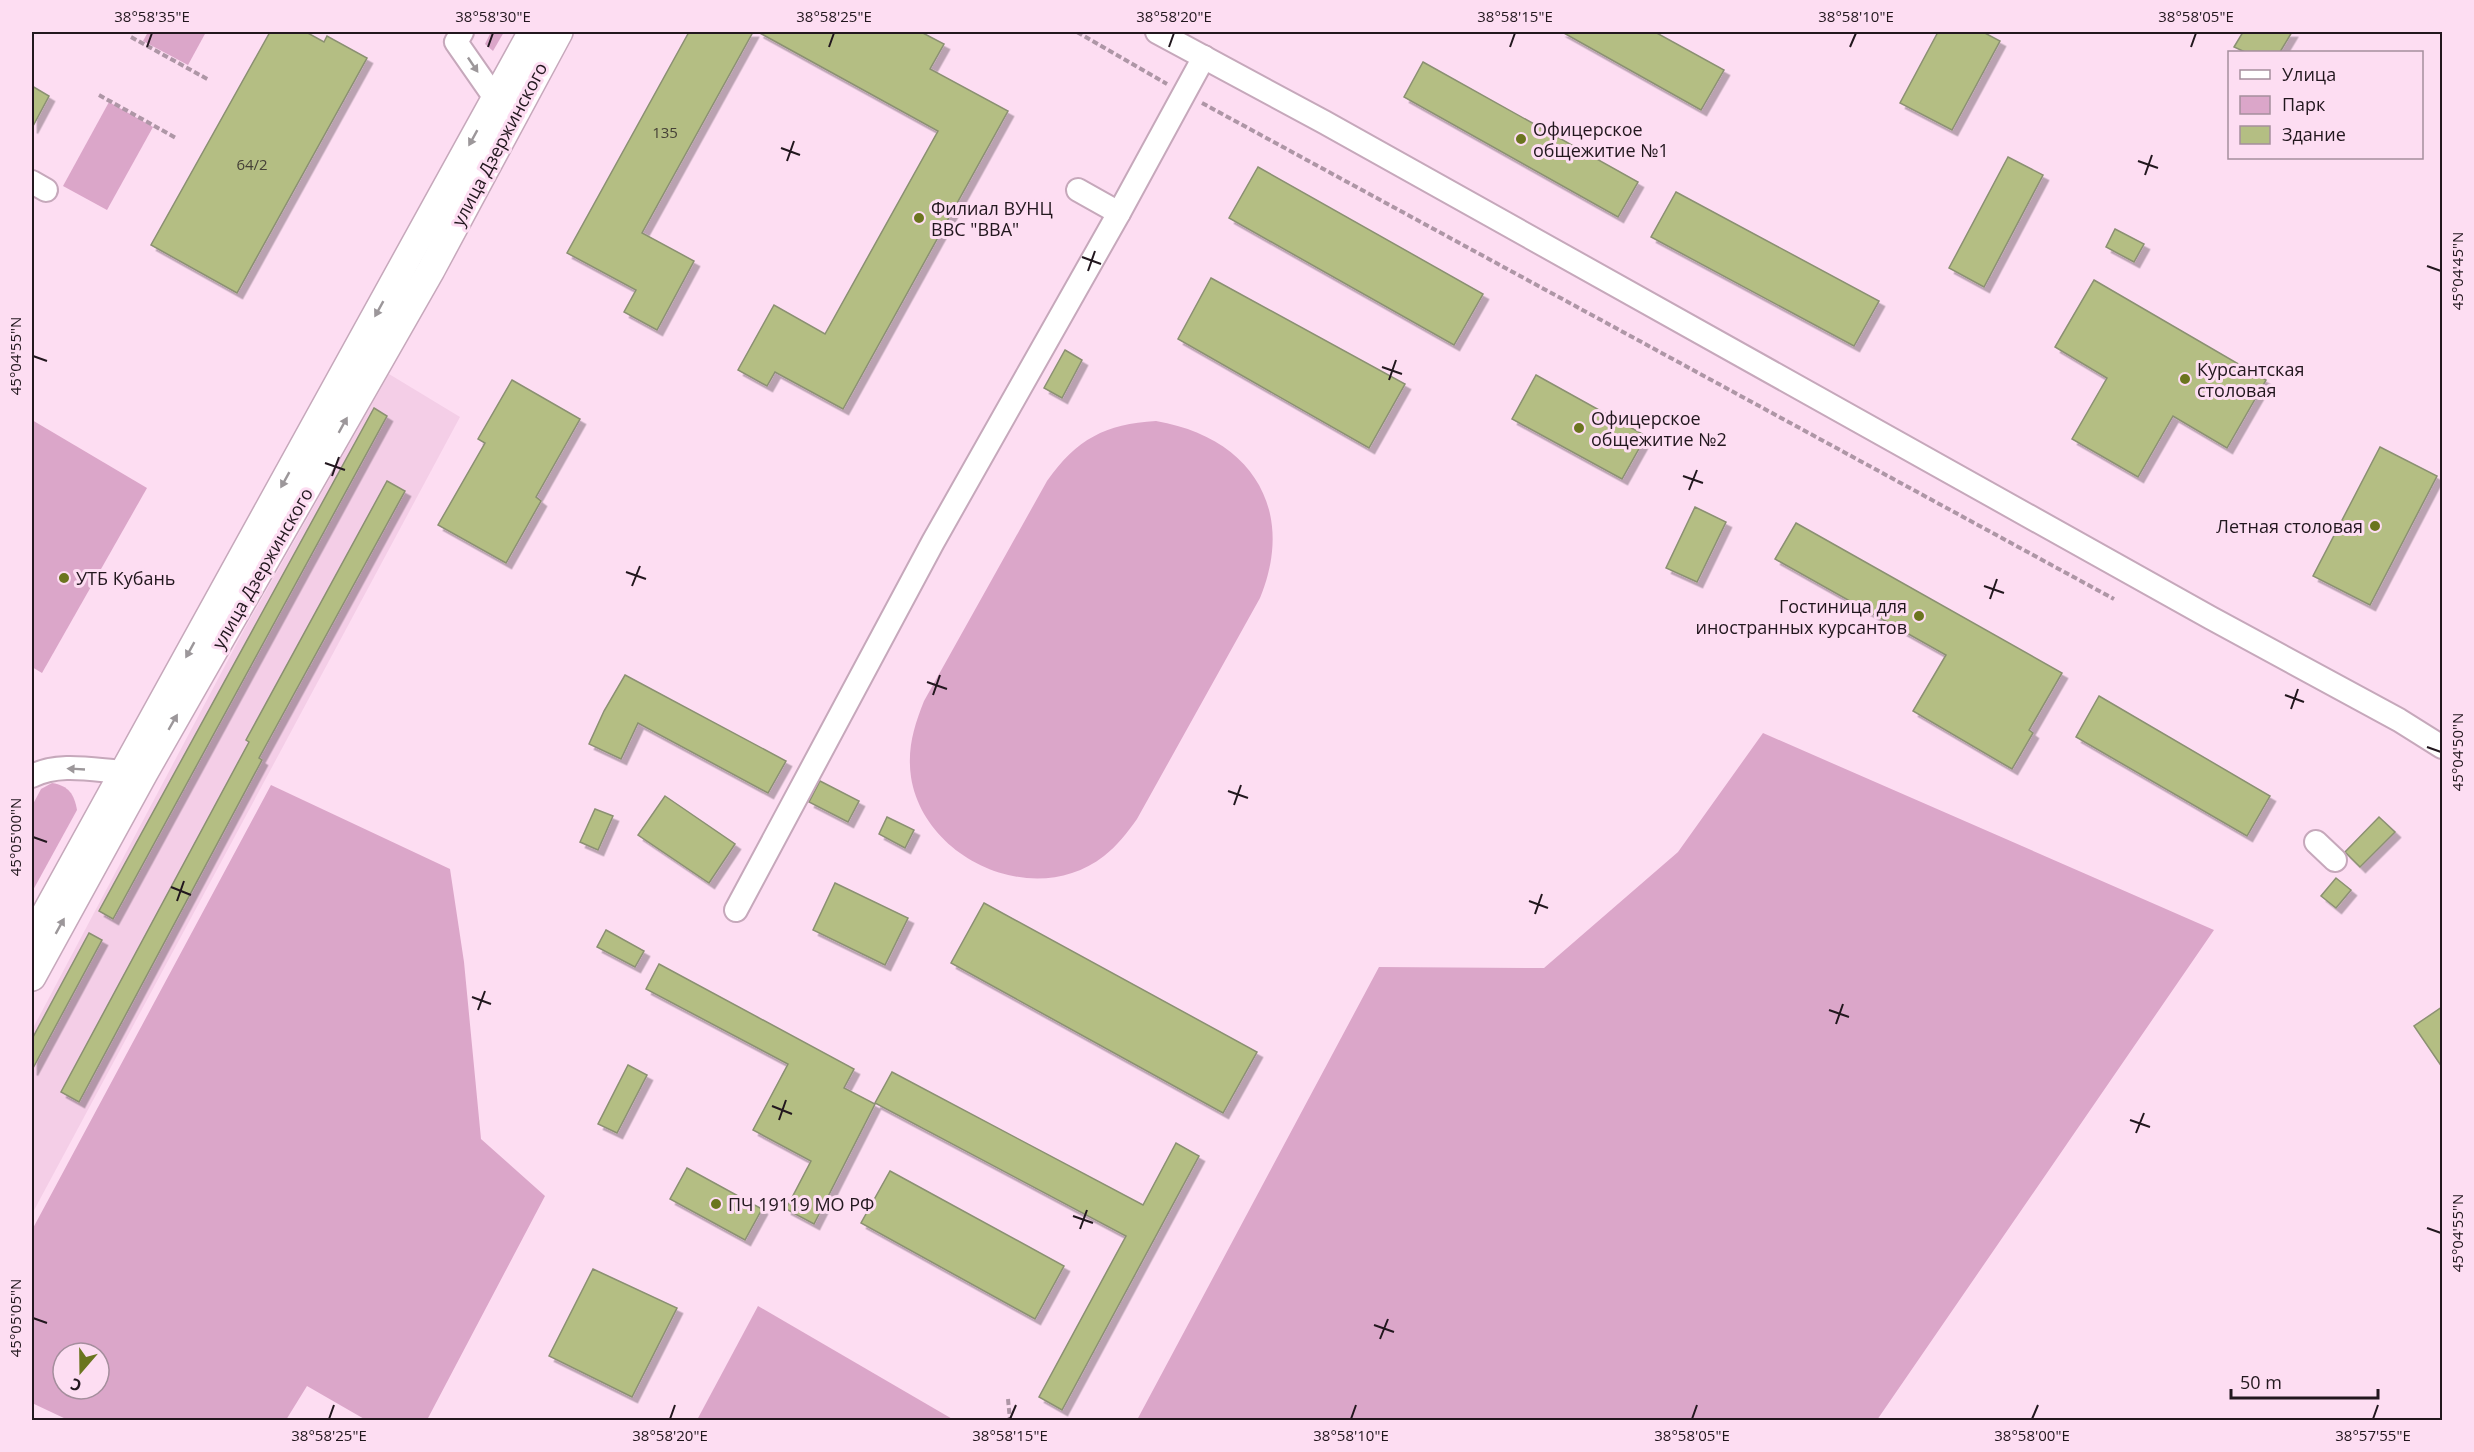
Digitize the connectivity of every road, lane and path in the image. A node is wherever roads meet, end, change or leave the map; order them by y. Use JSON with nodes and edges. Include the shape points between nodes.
{"nodes":[{"id":1,"x":462,"y":32,"type":"edge"},
{"id":2,"x":532,"y":32,"type":"edge"},
{"id":3,"x":559,"y":32,"type":"edge"},
{"id":4,"x":1077,"y":32,"type":"edge"},
{"id":5,"x":1157,"y":32,"type":"edge"},
{"id":6,"x":131,"y":37,"type":"dead end"},
{"id":7,"x":1203,"y":57,"type":"junction"},
{"id":8,"x":209,"y":80,"type":"dead end"},
{"id":9,"x":1184,"y":93,"type":"junction"},
{"id":10,"x":99,"y":95,"type":"dead end"},
{"id":11,"x":495,"y":98,"type":"junction"},
{"id":12,"x":176,"y":138,"type":"dead end"},
{"id":13,"x":1078,"y":190,"type":"dead end"},
{"id":14,"x":1119,"y":213,"type":"junction"},
{"id":15,"x":407,"y":258,"type":"junction"},
{"id":16,"x":431,"y":270,"type":"junction"},
{"id":17,"x":2114,"y":599,"type":"dead end"},
{"id":18,"x":2442,"y":747,"type":"edge"},
{"id":19,"x":123,"y":772,"type":"junction"},
{"id":20,"x":32,"y":776,"type":"edge"},
{"id":21,"x":2316,"y":842,"type":"dead end"},
{"id":22,"x":2335,"y":860,"type":"dead end"},
{"id":23,"x":736,"y":910,"type":"dead end"},
{"id":24,"x":32,"y":938,"type":"edge"},
{"id":25,"x":32,"y":977,"type":"edge"},
{"id":26,"x":1008,"y":1399,"type":"dead end"},
{"id":27,"x":1010,"y":1420,"type":"edge"}],
"edges":[{"from":1,"to":11,"type":"street","one_way":true,"via":[[456,42]]},
{"from":2,"to":11,"type":"main road","name":"улица Дзержинского"},
{"from":3,"to":16,"type":"main road","name":"улица Дзержинского"},
{"from":4,"to":9,"type":"path"},
{"from":5,"to":7,"type":"street"},
{"from":6,"to":8,"type":"path"},
{"from":7,"to":9,"type":"street"},
{"from":7,"to":18,"type":"street"},
{"from":9,"to":14,"type":"street"},
{"from":9,"to":17,"type":"path"},
{"from":10,"to":12,"type":"path"},
{"from":11,"to":15,"type":"main road","name":"улица Дзержинского","one_way":true},
{"from":13,"to":14,"type":"street"},
{"from":14,"to":23,"type":"street","via":[[933,542]]},
{"from":15,"to":16,"type":"street"},
{"from":15,"to":19,"type":"main road","name":"улица Дзержинского","one_way":true},
{"from":25,"to":16,"type":"main road","name":"улица Дзержинского","one_way":true,"via":[[144,772]]},
{"from":19,"to":20,"type":"street","one_way":true,"via":[[67,768],[44,770]]},
{"from":19,"to":24,"type":"main road","name":"улица Дзержинского"},
{"from":21,"to":22,"type":"street"},
{"from":26,"to":27,"type":"path"}]}
